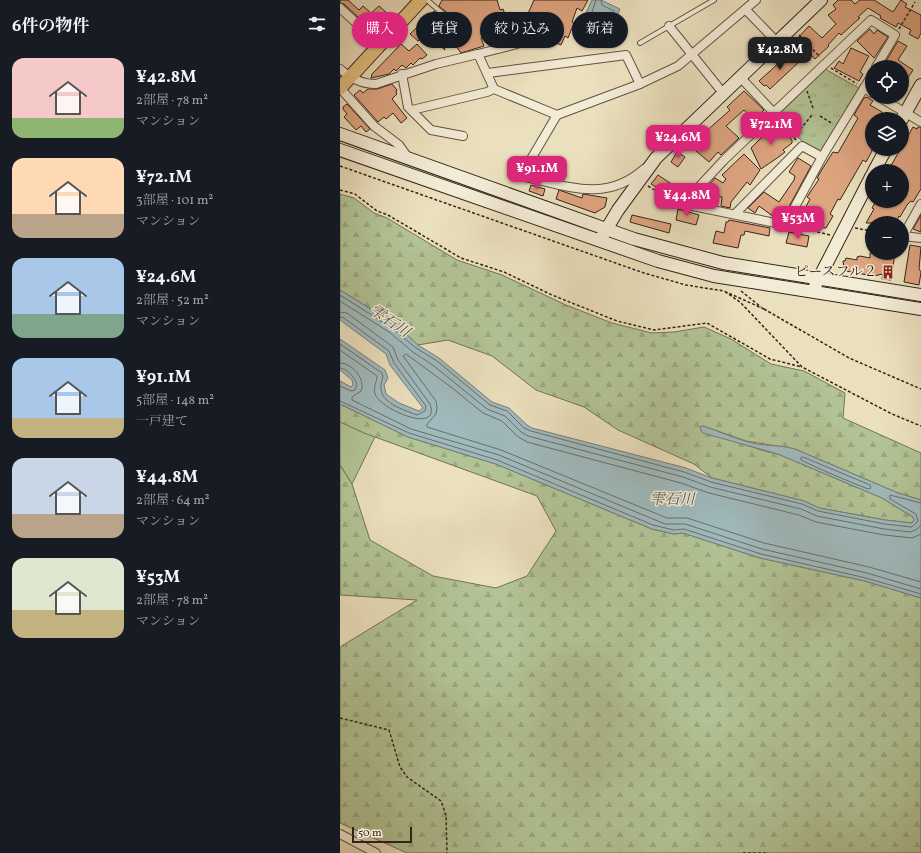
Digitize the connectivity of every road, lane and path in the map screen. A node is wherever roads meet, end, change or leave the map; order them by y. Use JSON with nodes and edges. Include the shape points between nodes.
{"nodes":[{"id":1,"x":421,"y":0,"type":"edge"},
{"id":2,"x":427,"y":0,"type":"edge"},
{"id":3,"x":714,"y":0,"type":"edge"},
{"id":4,"x":756,"y":0,"type":"edge"},
{"id":5,"x":821,"y":0,"type":"edge"},
{"id":6,"x":915,"y":2,"type":"dead end"},
{"id":7,"x":340,"y":8,"type":"edge"},
{"id":8,"x":746,"y":10,"type":"junction"},
{"id":9,"x":440,"y":12,"type":"edge"},
{"id":10,"x":408,"y":14,"type":"edge"},
{"id":11,"x":352,"y":19,"type":"edge"},
{"id":12,"x":669,"y":26,"type":"junction"},
{"id":13,"x":798,"y":33,"type":"dead end"},
{"id":14,"x":895,"y":35,"type":"junction"},
{"id":15,"x":778,"y":42,"type":"junction"},
{"id":16,"x":640,"y":43,"type":"dead end"},
{"id":17,"x":376,"y":48,"type":"edge"},
{"id":18,"x":502,"y":48,"type":"edge"},
{"id":19,"x":478,"y":54,"type":"junction"},
{"id":20,"x":692,"y":55,"type":"junction"},
{"id":21,"x":880,"y":60,"type":"edge"},
{"id":22,"x":825,"y":64,"type":"junction"},
{"id":23,"x":488,"y":73,"type":"junction"},
{"id":24,"x":345,"y":74,"type":"edge"},
{"id":25,"x":402,"y":74,"type":"junction"},
{"id":26,"x":740,"y":77,"type":"junction"},
{"id":27,"x":640,"y":84,"type":"junction"},
{"id":28,"x":803,"y":84,"type":"junction"},
{"id":29,"x":921,"y":85,"type":"edge"},
{"id":30,"x":340,"y":88,"type":"edge"},
{"id":31,"x":864,"y":88,"type":"joint"},
{"id":32,"x":494,"y":89,"type":"junction"},
{"id":33,"x":723,"y":94,"type":"junction"},
{"id":34,"x":888,"y":104,"type":"edge"},
{"id":35,"x":813,"y":108,"type":"dead end"},
{"id":36,"x":412,"y":110,"type":"junction"},
{"id":37,"x":899,"y":112,"type":"edge"},
{"id":38,"x":906,"y":112,"type":"edge"},
{"id":39,"x":772,"y":113,"type":"junction"},
{"id":40,"x":557,"y":115,"type":"junction"},
{"id":41,"x":812,"y":115,"type":"dead end"},
{"id":42,"x":820,"y":116,"type":"dead end"},
{"id":43,"x":909,"y":118,"type":"edge"},
{"id":44,"x":921,"y":122,"type":"edge"},
{"id":45,"x":841,"y":127,"type":"junction"},
{"id":46,"x":340,"y":134,"type":"edge"},
{"id":47,"x":462,"y":136,"type":"dead end"},
{"id":48,"x":794,"y":137,"type":"junction"},
{"id":49,"x":802,"y":146,"type":"junction"},
{"id":50,"x":340,"y":150,"type":"edge"},
{"id":51,"x":822,"y":157,"type":"junction"},
{"id":52,"x":656,"y":158,"type":"junction"},
{"id":53,"x":411,"y":160,"type":"junction"},
{"id":54,"x":340,"y":166,"type":"edge"},
{"id":55,"x":646,"y":185,"type":"dead end"},
{"id":56,"x":865,"y":189,"type":"edge"},
{"id":57,"x":340,"y":190,"type":"edge"},
{"id":58,"x":683,"y":204,"type":"junction"},
{"id":59,"x":921,"y":204,"type":"edge"},
{"id":60,"x":735,"y":214,"type":"junction"},
{"id":61,"x":785,"y":225,"type":"junction"},
{"id":62,"x":853,"y":228,"type":"dead end"},
{"id":63,"x":606,"y":229,"type":"junction"},
{"id":64,"x":865,"y":230,"type":"edge"},
{"id":65,"x":831,"y":235,"type":"dead end"},
{"id":66,"x":921,"y":238,"type":"edge"},
{"id":67,"x":600,"y":241,"type":"junction"},
{"id":68,"x":819,"y":279,"type":"junction"},
{"id":69,"x":736,"y":287,"type":"dead end"},
{"id":70,"x":724,"y":292,"type":"junction"},
{"id":71,"x":812,"y":292,"type":"junction"},
{"id":72,"x":921,"y":295,"type":"edge"},
{"id":73,"x":764,"y":309,"type":"junction"},
{"id":74,"x":921,"y":309,"type":"edge"},
{"id":75,"x":802,"y":367,"type":"junction"},
{"id":76,"x":921,"y":389,"type":"edge"},
{"id":77,"x":921,"y":426,"type":"edge"},
{"id":78,"x":340,"y":718,"type":"edge"},
{"id":79,"x":340,"y":834,"type":"edge"},
{"id":80,"x":376,"y":853,"type":"edge"},
{"id":81,"x":447,"y":853,"type":"edge"},
{"id":82,"x":743,"y":853,"type":"edge"},
{"id":83,"x":768,"y":853,"type":"edge"}],
"edges":[{"from":1,"to":10,"type":"main road"},
{"from":2,"to":9,"type":"lane"},
{"from":3,"to":12,"type":"lane"},
{"from":4,"to":8,"type":"street"},
{"from":5,"to":15,"type":"street"},
{"from":6,"to":14,"type":"path"},
{"from":7,"to":11,"type":"street"},
{"from":8,"to":15,"type":"street"},
{"from":8,"to":20,"type":"street"},
{"from":12,"to":16,"type":"lane"},
{"from":12,"to":20,"type":"street"},
{"from":13,"to":22,"type":"path"},
{"from":14,"to":21,"type":"street"},
{"from":14,"to":22,"type":"street","via":[[871,20]]},
{"from":15,"to":26,"type":"street"},
{"from":17,"to":24,"type":"main road"},
{"from":18,"to":19,"type":"street"},
{"from":19,"to":23,"type":"street"},
{"from":19,"to":25,"type":"street"},
{"from":20,"to":27,"type":"street","via":[[678,66]]},
{"from":20,"to":33,"type":"street"},
{"from":22,"to":28,"type":"street"},
{"from":22,"to":31,"type":"path"},
{"from":23,"to":27,"type":"street","via":[[626,54]]},
{"from":23,"to":32,"type":"street"},
{"from":24,"to":25,"type":"street","via":[[366,84],[376,84]]},
{"from":24,"to":30,"type":"main road"},
{"from":25,"to":36,"type":"street","via":[[408,107]]},
{"from":26,"to":33,"type":"street"},
{"from":26,"to":39,"type":"street"},
{"from":27,"to":40,"type":"street"},
{"from":28,"to":35,"type":"path"},
{"from":28,"to":39,"type":"street"},
{"from":29,"to":38,"type":"street"},
{"from":30,"to":53,"type":"street","via":[[374,126],[399,145]]},
{"from":31,"to":45,"type":"street"},
{"from":32,"to":36,"type":"street"},
{"from":32,"to":40,"type":"street"},
{"from":33,"to":52,"type":"street"},
{"from":34,"to":37,"type":"street"},
{"from":36,"to":47,"type":"street","via":[[431,130]]},
{"from":39,"to":48,"type":"path"},
{"from":39,"to":58,"type":"street"},
{"from":40,"to":52,"type":"street","via":[[521,176],[574,188],[600,190],[628,181]]},
{"from":41,"to":48,"type":"path"},
{"from":42,"to":45,"type":"path","via":[[825,121]]},
{"from":43,"to":44,"type":"street"},
{"from":45,"to":51,"type":"street"},
{"from":46,"to":53,"type":"street"},
{"from":48,"to":49,"type":"path"},
{"from":49,"to":51,"type":"street"},
{"from":49,"to":60,"type":"street"},
{"from":50,"to":67,"type":"street"},
{"from":51,"to":61,"type":"street"},
{"from":52,"to":63,"type":"street"},
{"from":53,"to":63,"type":"street"},
{"from":54,"to":70,"type":"path","via":[[644,273]]},
{"from":55,"to":58,"type":"path","via":[[679,205]]},
{"from":56,"to":68,"type":"street"},
{"from":57,"to":75,"type":"path","via":[[355,194],[377,211],[461,258],[504,272],[552,295],[617,321],[654,330],[707,323],[770,359]]},
{"from":58,"to":60,"type":"street"},
{"from":59,"to":66,"type":"street","via":[[903,236]]},
{"from":60,"to":61,"type":"street"},
{"from":61,"to":65,"type":"path"},
{"from":62,"to":64,"type":"path"},
{"from":63,"to":67,"type":"street"},
{"from":63,"to":68,"type":"street","via":[[723,263]]},
{"from":67,"to":71,"type":"street","via":[[714,276]]},
{"from":68,"to":71,"type":"street"},
{"from":68,"to":72,"type":"street"},
{"from":69,"to":73,"type":"path"},
{"from":70,"to":73,"type":"path"},
{"from":70,"to":75,"type":"path","via":[[740,302]]},
{"from":71,"to":74,"type":"street"},
{"from":73,"to":76,"type":"path","via":[[849,358]]},
{"from":75,"to":77,"type":"path","via":[[878,407]]},
{"from":78,"to":81,"type":"path","via":[[389,730],[400,768],[406,777],[441,801],[446,815]]},
{"from":79,"to":80,"type":"street"},
{"from":82,"to":83,"type":"path"}]}
